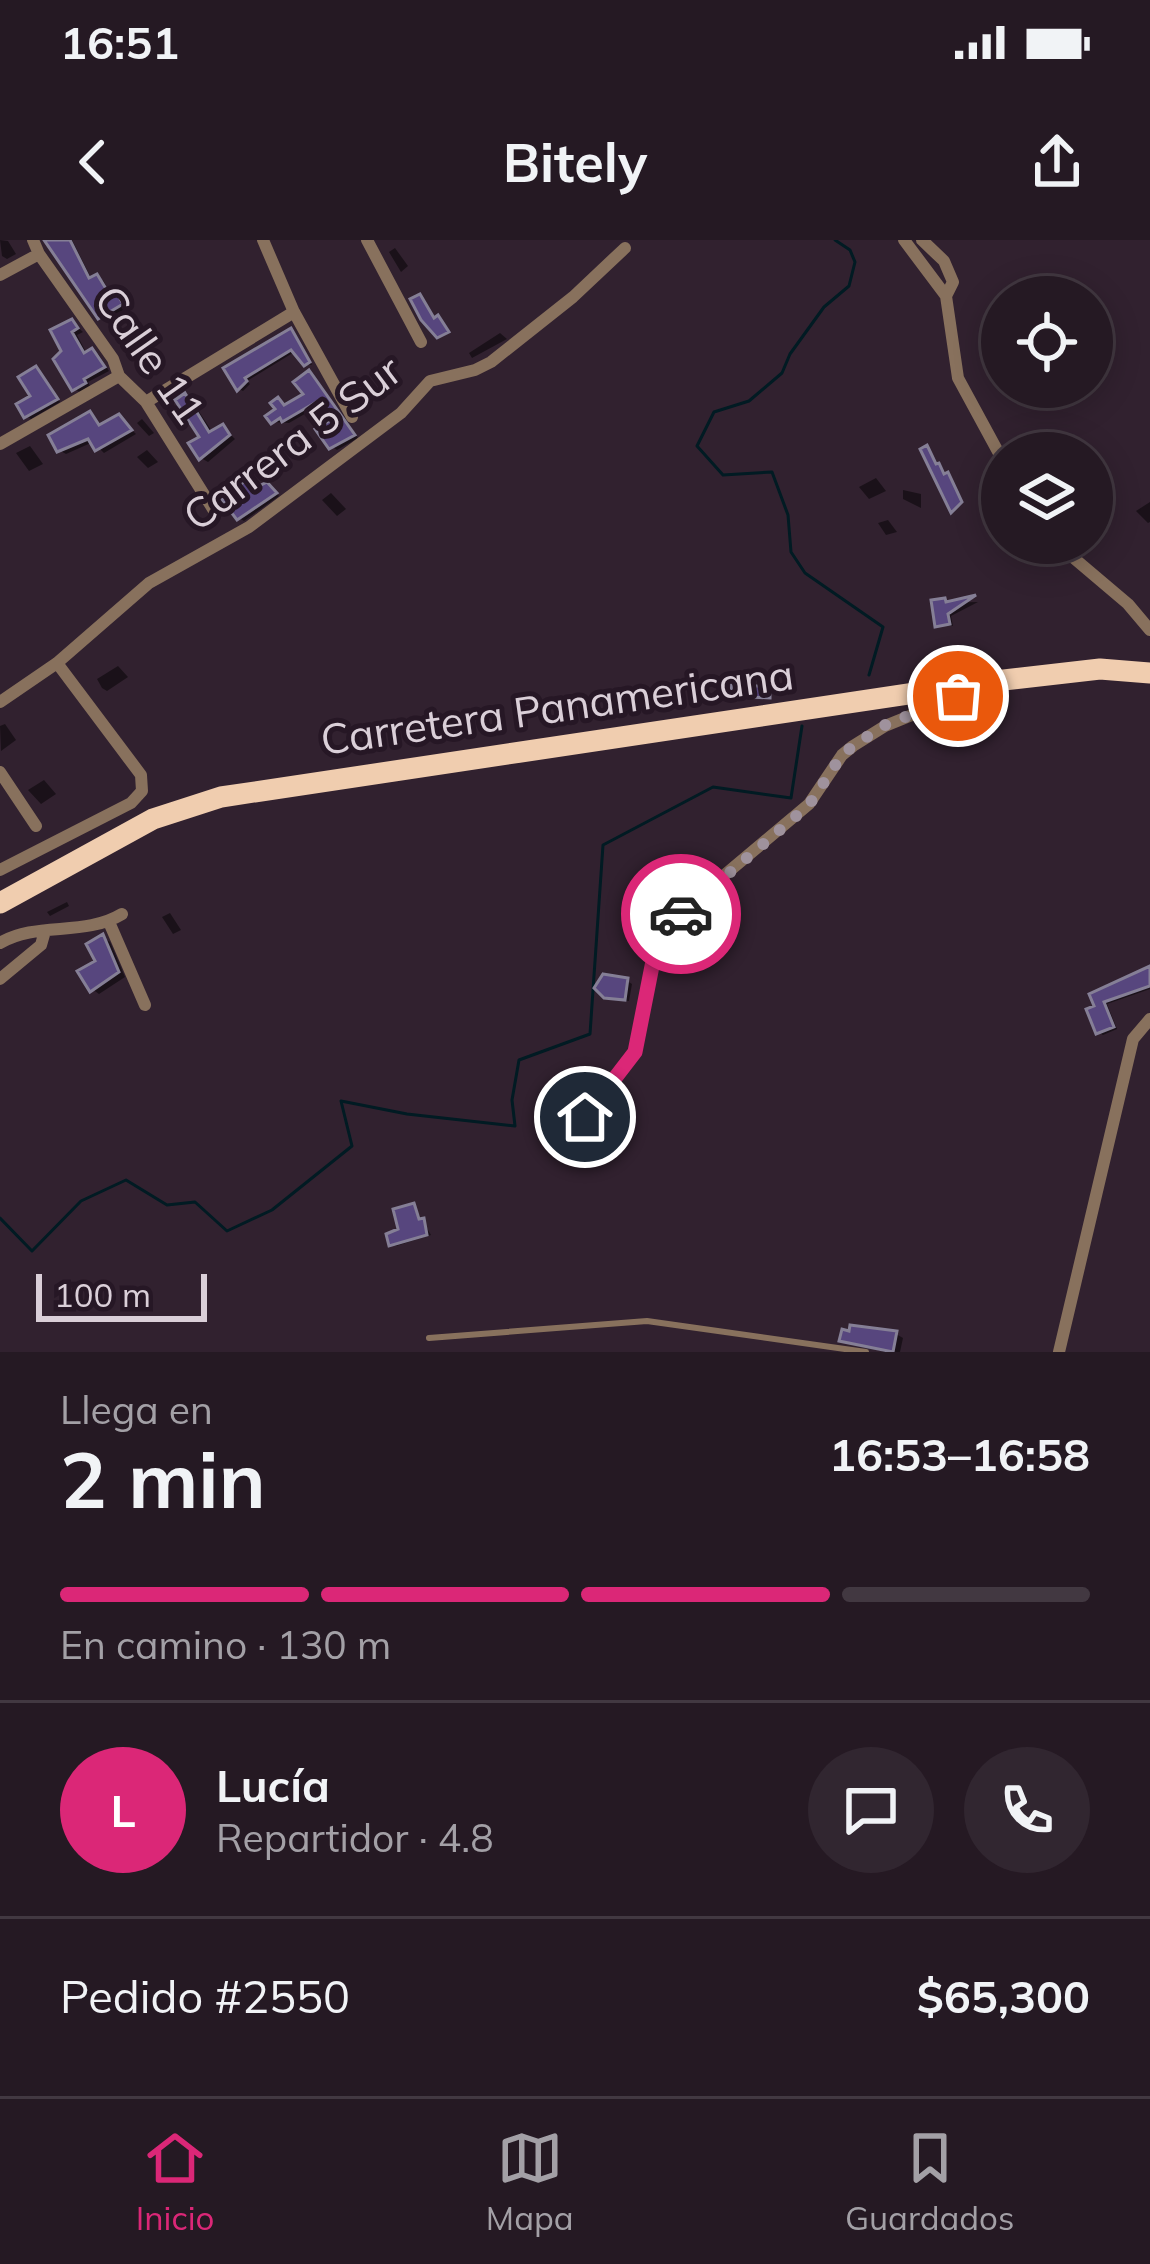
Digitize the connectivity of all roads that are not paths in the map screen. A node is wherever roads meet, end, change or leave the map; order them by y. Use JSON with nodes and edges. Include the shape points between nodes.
{"nodes":[{"id":1,"x":263,"y":240,"type":"edge"},
{"id":2,"x":367,"y":240,"type":"edge"},
{"id":3,"x":904,"y":240,"type":"edge"},
{"id":4,"x":922,"y":240,"type":"edge"},
{"id":5,"x":36,"y":247,"type":"edge"},
{"id":6,"x":626,"y":248,"type":"dead end"},
{"id":7,"x":0,"y":275,"type":"edge"},
{"id":8,"x":946,"y":296,"type":"junction"},
{"id":9,"x":294,"y":312,"type":"junction"},
{"id":10,"x":421,"y":342,"type":"dead end"},
{"id":11,"x":119,"y":376,"type":"junction"},
{"id":12,"x":146,"y":402,"type":"junction"},
{"id":13,"x":352,"y":417,"type":"dead end"},
{"id":14,"x":987,"y":432,"type":"edge"},
{"id":15,"x":0,"y":444,"type":"edge"},
{"id":16,"x":213,"y":508,"type":"dead end"},
{"id":17,"x":1082,"y":564,"type":"edge"},
{"id":18,"x":1150,"y":630,"type":"edge"},
{"id":19,"x":57,"y":663,"type":"junction"},
{"id":20,"x":1150,"y":673,"type":"edge"},
{"id":21,"x":995,"y":681,"type":"junction"},
{"id":22,"x":0,"y":701,"type":"edge"},
{"id":23,"x":0,"y":772,"type":"edge"},
{"id":24,"x":36,"y":826,"type":"dead end"},
{"id":25,"x":0,"y":869,"type":"edge"},
{"id":26,"x":0,"y":903,"type":"edge"},
{"id":27,"x":122,"y":914,"type":"dead end"},
{"id":28,"x":109,"y":922,"type":"junction"},
{"id":29,"x":45,"y":931,"type":"junction"},
{"id":30,"x":0,"y":943,"type":"edge"},
{"id":31,"x":0,"y":979,"type":"edge"},
{"id":32,"x":145,"y":1005,"type":"dead end"},
{"id":33,"x":1150,"y":1018,"type":"edge"},
{"id":34,"x":585,"y":1117,"type":"dead end"},
{"id":35,"x":429,"y":1338,"type":"dead end"},
{"id":36,"x":866,"y":1352,"type":"edge"},
{"id":37,"x":1058,"y":1352,"type":"edge"}],
"edges":[{"from":1,"to":9,"type":"street"},
{"from":2,"to":10,"type":"street"},
{"from":3,"to":8,"type":"street"},
{"from":4,"to":8,"type":"street","via":[[949,267]]},
{"from":5,"to":7,"type":"street"},
{"from":5,"to":11,"type":"street","name":"Calle 11"},
{"from":6,"to":19,"type":"street","name":"Carrera 5 Sur","via":[[491,362],[430,381],[401,412],[249,526],[123,602]]},
{"from":8,"to":14,"type":"street","via":[[958,378]]},
{"from":9,"to":12,"type":"street"},
{"from":9,"to":13,"type":"street"},
{"from":11,"to":12,"type":"street","name":"Calle 11"},
{"from":11,"to":15,"type":"street"},
{"from":12,"to":16,"type":"street","name":"Calle 11"},
{"from":17,"to":18,"type":"street"},
{"from":19,"to":22,"type":"street","name":"Carrera 5 Sur"},
{"from":19,"to":25,"type":"street","via":[[141,775],[142,791]]},
{"from":20,"to":21,"type":"highway","name":"Carretera Panamericana","via":[[1100,669]]},
{"from":21,"to":26,"type":"highway","name":"Carretera Panamericana","via":[[221,797],[153,819]]},
{"from":21,"to":34,"type":"street","via":[[853,746],[809,805],[690,904],[655,951],[635,1052]]},
{"from":23,"to":24,"type":"street"},
{"from":27,"to":28,"type":"street"},
{"from":28,"to":29,"type":"street"},
{"from":28,"to":32,"type":"street"},
{"from":29,"to":30,"type":"street"},
{"from":29,"to":31,"type":"street"},
{"from":33,"to":37,"type":"street","via":[[1133,1039]]},
{"from":35,"to":36,"type":"lane","via":[[647,1321]]}]}
